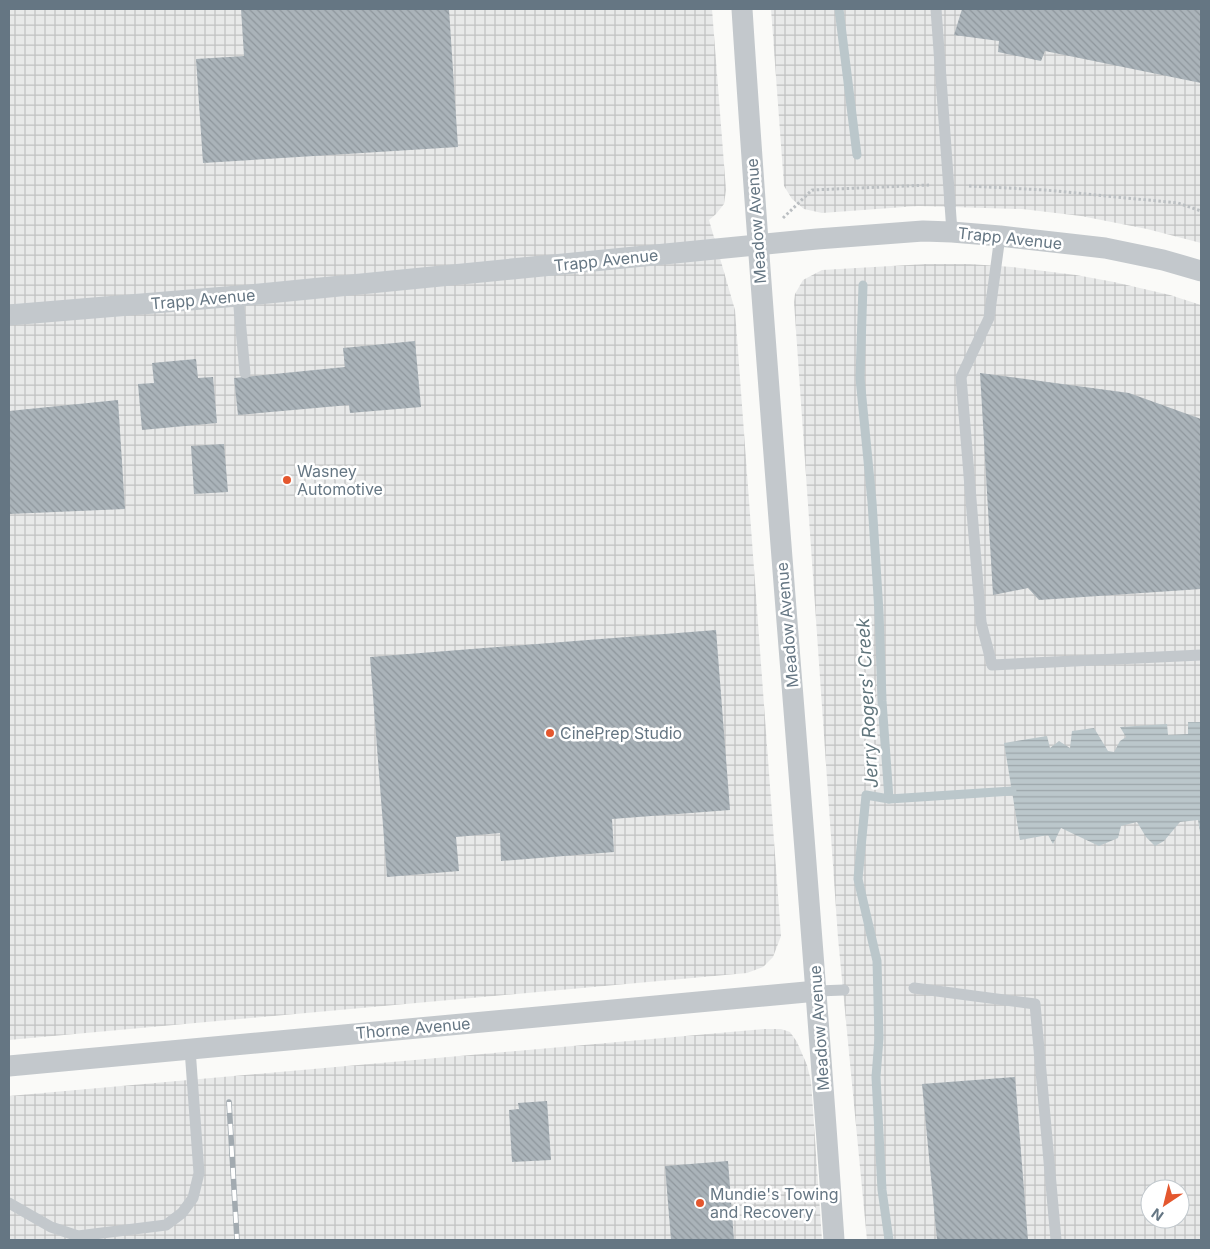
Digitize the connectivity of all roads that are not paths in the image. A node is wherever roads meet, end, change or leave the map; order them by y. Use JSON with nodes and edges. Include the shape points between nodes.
{"nodes":[{"id":1,"x":742,"y":9,"type":"edge"},
{"id":2,"x":936,"y":9,"type":"edge"},
{"id":3,"x":952,"y":232,"type":"junction"},
{"id":4,"x":1000,"y":236,"type":"junction"},
{"id":5,"x":757,"y":245,"type":"junction"},
{"id":6,"x":1201,"y":271,"type":"edge"},
{"id":7,"x":238,"y":296,"type":"junction"},
{"id":8,"x":9,"y":315,"type":"edge"},
{"id":9,"x":245,"y":373,"type":"dead end"},
{"id":10,"x":1201,"y":654,"type":"edge"},
{"id":11,"x":914,"y":988,"type":"dead end"},
{"id":12,"x":844,"y":990,"type":"dead end"},
{"id":13,"x":817,"y":991,"type":"junction"},
{"id":14,"x":190,"y":1049,"type":"junction"},
{"id":15,"x":9,"y":1066,"type":"edge"},
{"id":16,"x":9,"y":1203,"type":"edge"},
{"id":17,"x":834,"y":1240,"type":"edge"},
{"id":18,"x":1056,"y":1240,"type":"edge"}],
"edges":[{"from":1,"to":5,"type":"street","name":"Meadow Avenue"},
{"from":2,"to":3,"type":"lane"},
{"from":3,"to":4,"type":"street","name":"Trapp Avenue"},
{"from":3,"to":5,"type":"street","name":"Trapp Avenue"},
{"from":4,"to":6,"type":"street","name":"Trapp Avenue","via":[[1105,248]]},
{"from":4,"to":10,"type":"lane","via":[[989,318],[962,376],[981,622],[992,665]]},
{"from":5,"to":7,"type":"street","name":"Trapp Avenue"},
{"from":5,"to":13,"type":"street","name":"Meadow Avenue"},
{"from":7,"to":8,"type":"street","name":"Trapp Avenue"},
{"from":7,"to":9,"type":"lane"},
{"from":11,"to":18,"type":"lane","via":[[1035,1004]]},
{"from":12,"to":13,"type":"lane"},
{"from":13,"to":14,"type":"street","name":"Thorne Avenue"},
{"from":13,"to":17,"type":"street","name":"Meadow Avenue"},
{"from":14,"to":15,"type":"street","name":"Thorne Avenue"},
{"from":14,"to":16,"type":"lane","via":[[199,1173],[193,1198],[182,1213],[166,1225],[78,1236],[51,1227]]}]}
